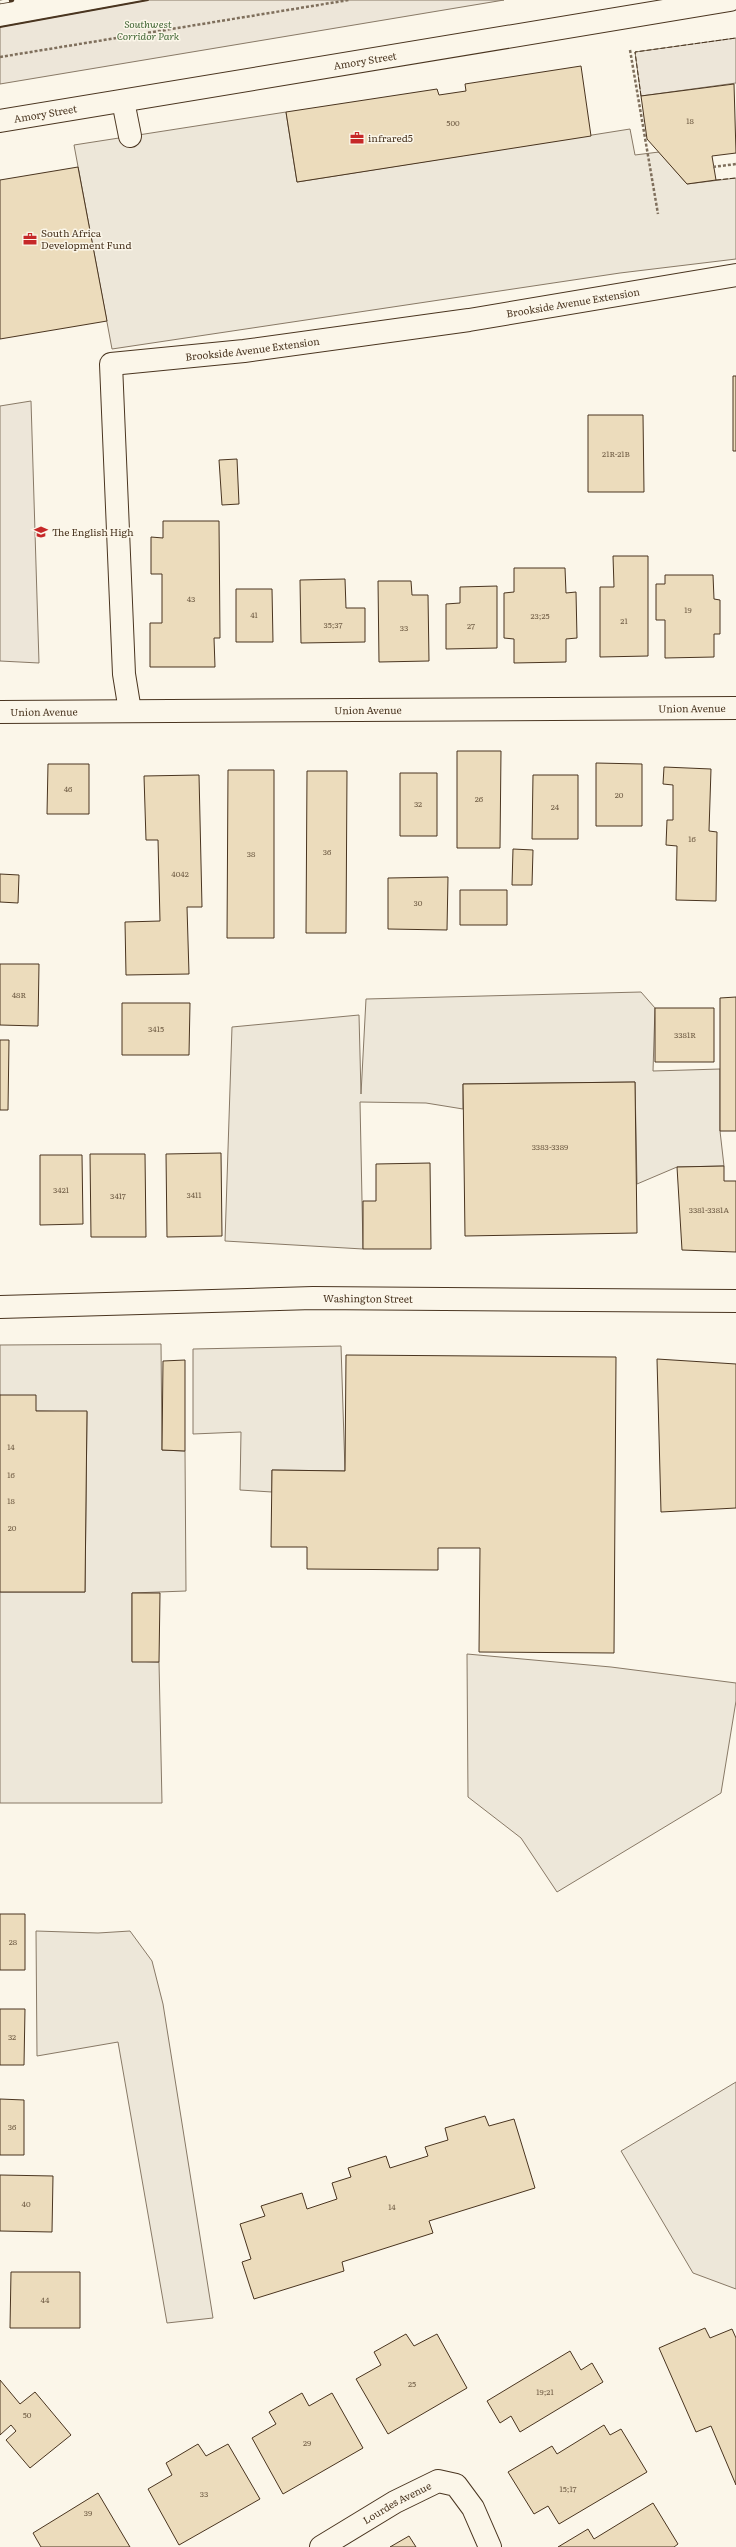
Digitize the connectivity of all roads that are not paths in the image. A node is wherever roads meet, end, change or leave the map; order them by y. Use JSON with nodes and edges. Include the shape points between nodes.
{"nodes":[{"id":1,"x":730,"y":0,"type":"edge"},
{"id":2,"x":123,"y":101,"type":"junction"},
{"id":3,"x":0,"y":121,"type":"edge"},
{"id":4,"x":130,"y":136,"type":"dead end"},
{"id":5,"x":736,"y":275,"type":"edge"},
{"id":6,"x":736,"y":708,"type":"edge"},
{"id":7,"x":130,"y":711,"type":"junction"},
{"id":8,"x":0,"y":712,"type":"edge"},
{"id":9,"x":736,"y":1301,"type":"edge"},
{"id":10,"x":0,"y":1308,"type":"edge"},
{"id":11,"x":321,"y":2547,"type":"edge"},
{"id":12,"x":490,"y":2547,"type":"edge"}],
"edges":[{"from":1,"to":2,"type":"street","name":"Amory Street"},
{"from":2,"to":3,"type":"street","name":"Amory Street"},
{"from":2,"to":4,"type":"street"},
{"from":5,"to":7,"type":"street","name":"Brookside Avenue Extension","via":[[469,320],[244,351],[111,364],[124,674]]},
{"from":6,"to":7,"type":"street","name":"Union Avenue"},
{"from":7,"to":8,"type":"street","name":"Union Avenue"},
{"from":9,"to":10,"type":"street","name":"Washington Street","via":[[313,1298]]},
{"from":11,"to":12,"type":"street","name":"Lourdes Avenue","via":[[395,2502],[438,2481],[456,2485],[472,2508]]}]}
